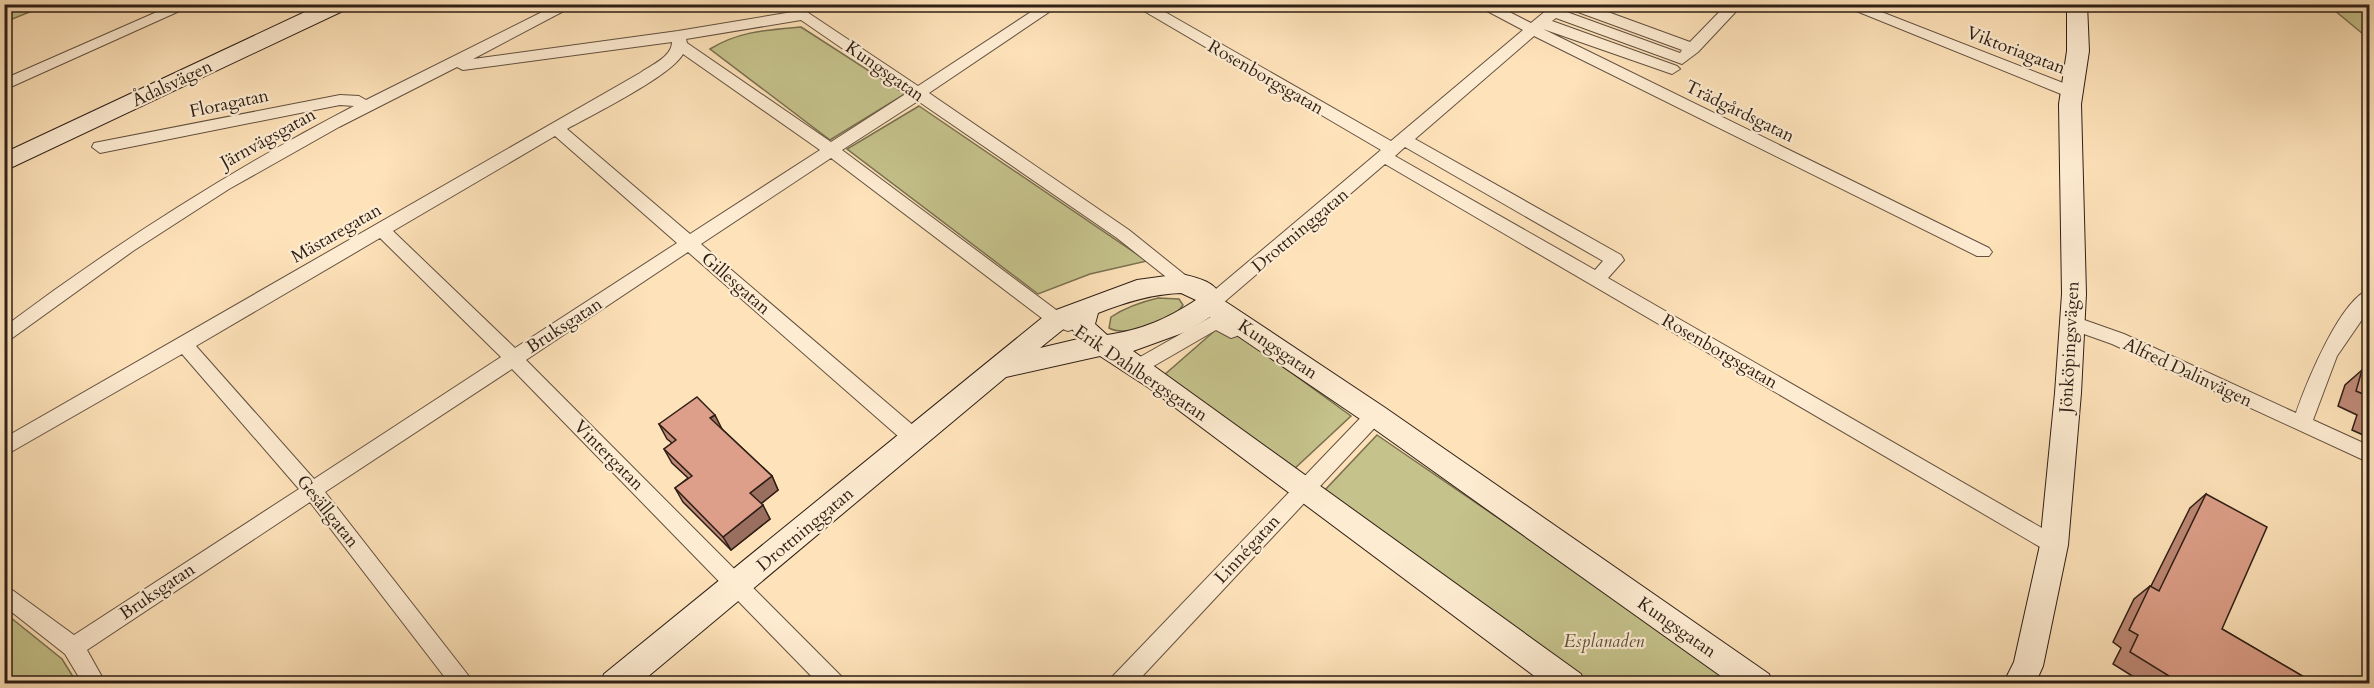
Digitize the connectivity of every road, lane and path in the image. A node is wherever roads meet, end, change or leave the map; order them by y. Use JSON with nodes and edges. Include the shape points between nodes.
{"nodes":[{"id":1,"x":188,"y":4,"type":"edge"},
{"id":2,"x":340,"y":4,"type":"edge"},
{"id":3,"x":570,"y":4,"type":"edge"},
{"id":4,"x":789,"y":4,"type":"edge"},
{"id":5,"x":1054,"y":4,"type":"edge"},
{"id":6,"x":1139,"y":4,"type":"edge"},
{"id":7,"x":1481,"y":4,"type":"edge"},
{"id":8,"x":1571,"y":4,"type":"edge"},
{"id":9,"x":1736,"y":4,"type":"edge"},
{"id":10,"x":1846,"y":4,"type":"edge"},
{"id":11,"x":2077,"y":4,"type":"edge"},
{"id":12,"x":543,"y":10,"type":"edge"},
{"id":13,"x":804,"y":15,"type":"junction"},
{"id":14,"x":1548,"y":17,"type":"edge"},
{"id":15,"x":679,"y":40,"type":"junction"},
{"id":16,"x":1682,"y":58,"type":"junction"},
{"id":17,"x":447,"y":67,"type":"junction"},
{"id":18,"x":4,"y":85,"type":"edge"},
{"id":19,"x":1652,"y":89,"type":"junction"},
{"id":20,"x":2071,"y":92,"type":"junction"},
{"id":21,"x":918,"y":93,"type":"junction"},
{"id":22,"x":364,"y":107,"type":"junction"},
{"id":23,"x":557,"y":129,"type":"junction"},
{"id":24,"x":100,"y":147,"type":"dead end"},
{"id":25,"x":1395,"y":149,"type":"junction"},
{"id":26,"x":831,"y":150,"type":"junction"},
{"id":27,"x":4,"y":163,"type":"edge"},
{"id":28,"x":1548,"y":222,"type":"junction"},
{"id":29,"x":381,"y":229,"type":"junction"},
{"id":30,"x":1529,"y":240,"type":"junction"},
{"id":31,"x":690,"y":243,"type":"junction"},
{"id":32,"x":1983,"y":252,"type":"dead end"},
{"id":33,"x":1597,"y":279,"type":"junction"},
{"id":34,"x":1197,"y":291,"type":"junction"},
{"id":35,"x":2370,"y":296,"type":"edge"},
{"id":36,"x":1057,"y":320,"type":"junction"},
{"id":37,"x":2073,"y":323,"type":"junction"},
{"id":38,"x":1091,"y":327,"type":"junction"},
{"id":39,"x":1231,"y":331,"type":"dead end"},
{"id":40,"x":4,"y":336,"type":"edge"},
{"id":41,"x":184,"y":344,"type":"junction"},
{"id":42,"x":513,"y":358,"type":"junction"},
{"id":43,"x":1146,"y":362,"type":"dead end"},
{"id":44,"x":993,"y":372,"type":"junction"},
{"id":45,"x":1376,"y":415,"type":"junction"},
{"id":46,"x":2302,"y":424,"type":"junction"},
{"id":47,"x":914,"y":438,"type":"junction"},
{"id":48,"x":4,"y":448,"type":"edge"},
{"id":49,"x":2370,"y":455,"type":"edge"},
{"id":50,"x":311,"y":489,"type":"junction"},
{"id":51,"x":1303,"y":490,"type":"junction"},
{"id":52,"x":2054,"y":545,"type":"junction"},
{"id":53,"x":738,"y":584,"type":"junction"},
{"id":54,"x":4,"y":593,"type":"edge"},
{"id":55,"x":73,"y":647,"type":"junction"},
{"id":56,"x":2025,"y":678,"type":"edge"},
{"id":57,"x":95,"y":684,"type":"edge"},
{"id":58,"x":465,"y":684,"type":"edge"},
{"id":59,"x":615,"y":684,"type":"edge"},
{"id":60,"x":834,"y":684,"type":"edge"},
{"id":61,"x":1120,"y":684,"type":"edge"},
{"id":62,"x":1570,"y":684,"type":"edge"},
{"id":63,"x":1758,"y":684,"type":"edge"}],
"edges":[{"from":1,"to":18,"type":"street"},
{"from":2,"to":27,"type":"street","name":"Ådalsvägen"},
{"from":3,"to":12,"type":"street","name":"Järnvägsgatan"},
{"from":4,"to":13,"type":"street","name":"Kungsgatan"},
{"from":5,"to":21,"type":"street","name":"Bruksgatan"},
{"from":6,"to":25,"type":"street","name":"Rosenborgsgatan"},
{"from":7,"to":14,"type":"street","name":"Trädgårdsgatan"},
{"from":8,"to":16,"type":"street"},
{"from":9,"to":16,"type":"street"},
{"from":10,"to":20,"type":"street","name":"Viktoriagatan"},
{"from":11,"to":20,"type":"street","name":"Jönköpingsvägen","via":[[2078,51]]},
{"from":12,"to":17,"type":"street","name":"Järnvägsgatan"},
{"from":13,"to":15,"type":"street"},
{"from":13,"to":21,"type":"street","name":"Kungsgatan"},
{"from":14,"to":16,"type":"street"},
{"from":14,"to":19,"type":"street","name":"Trädgårdsgatan"},
{"from":14,"to":25,"type":"street","name":"Drottninggatan"},
{"from":15,"to":17,"type":"street"},
{"from":15,"to":23,"type":"street","name":"Mästaregatan","via":[[674,57]]},
{"from":15,"to":26,"type":"street","name":"Erik Dahlbergsgatan"},
{"from":16,"to":19,"type":"street"},
{"from":17,"to":22,"type":"street","name":"Järnvägsgatan"},
{"from":19,"to":32,"type":"street","name":"Trädgårdsgatan"},
{"from":20,"to":37,"type":"street","name":"Jönköpingsvägen"},
{"from":21,"to":26,"type":"street","name":"Bruksgatan"},
{"from":21,"to":34,"type":"street","name":"Kungsgatan","via":[[1123,234]]},
{"from":22,"to":24,"type":"street","name":"Floragatan","via":[[359,101],[340,100]]},
{"from":22,"to":40,"type":"street","name":"Järnvägsgatan","via":[[193,204]]},
{"from":23,"to":29,"type":"street","name":"Mästaregatan"},
{"from":23,"to":31,"type":"street","name":"Gillesgatan"},
{"from":25,"to":28,"type":"street"},
{"from":25,"to":30,"type":"street","name":"Rosenborgsgatan"},
{"from":25,"to":34,"type":"street","name":"Drottninggatan","via":[[1233,287]]},
{"from":26,"to":31,"type":"street","name":"Bruksgatan"},
{"from":26,"to":36,"type":"street","name":"Erik Dahlbergsgatan"},
{"from":28,"to":30,"type":"street"},
{"from":28,"to":33,"type":"street","via":[[1615,260]]},
{"from":29,"to":41,"type":"street","name":"Mästaregatan"},
{"from":29,"to":42,"type":"street","name":"Vintergatan"},
{"from":30,"to":33,"type":"street","name":"Rosenborgsgatan"},
{"from":31,"to":42,"type":"street","name":"Bruksgatan"},
{"from":31,"to":47,"type":"street","name":"Gillesgatan"},
{"from":33,"to":52,"type":"street","name":"Rosenborgsgatan"},
{"from":34,"to":38,"type":"street","name":"Drottninggatan","via":[[1146,288],[1104,300]]},
{"from":34,"to":38,"type":"street","name":"Drottninggatan","via":[[1179,324],[1155,335],[1125,344]]},
{"from":34,"to":45,"type":"street","name":"Kungsgatan"},
{"from":35,"to":46,"type":"street","via":[[2349,320],[2323,362]]},
{"from":36,"to":38,"type":"street","name":"Drottninggatan"},
{"from":36,"to":44,"type":"street","name":"Drottninggatan"},
{"from":37,"to":46,"type":"street","name":"Alfred Dalinvägen","via":[[2118,339]]},
{"from":37,"to":52,"type":"street","name":"Jönköpingsvägen"},
{"from":38,"to":44,"type":"street","name":"Drottninggatan","via":[[1046,355]]},
{"from":38,"to":51,"type":"street","name":"Erik Dahlbergsgatan"},
{"from":39,"to":43,"type":"street","via":[[1216,321]]},
{"from":41,"to":48,"type":"street","name":"Mästaregatan"},
{"from":41,"to":50,"type":"street","name":"Gesällgatan"},
{"from":42,"to":50,"type":"street","name":"Bruksgatan"},
{"from":42,"to":53,"type":"street","name":"Vintergatan"},
{"from":44,"to":47,"type":"street","name":"Drottninggatan"},
{"from":45,"to":51,"type":"street","name":"Linnégatan"},
{"from":45,"to":63,"type":"street","name":"Kungsgatan"},
{"from":46,"to":49,"type":"street","name":"Alfred Dalinvägen"},
{"from":47,"to":53,"type":"street","name":"Drottninggatan"},
{"from":50,"to":55,"type":"street","name":"Bruksgatan"},
{"from":50,"to":58,"type":"street","name":"Gesällgatan"},
{"from":51,"to":61,"type":"street","name":"Linnégatan"},
{"from":51,"to":62,"type":"street","name":"Erik Dahlbergsgatan"},
{"from":52,"to":56,"type":"street","name":"Jönköpingsvägen"},
{"from":53,"to":59,"type":"street","name":"Drottninggatan"},
{"from":53,"to":60,"type":"street","name":"Vintergatan"},
{"from":54,"to":55,"type":"street"},
{"from":55,"to":57,"type":"street"}]}
